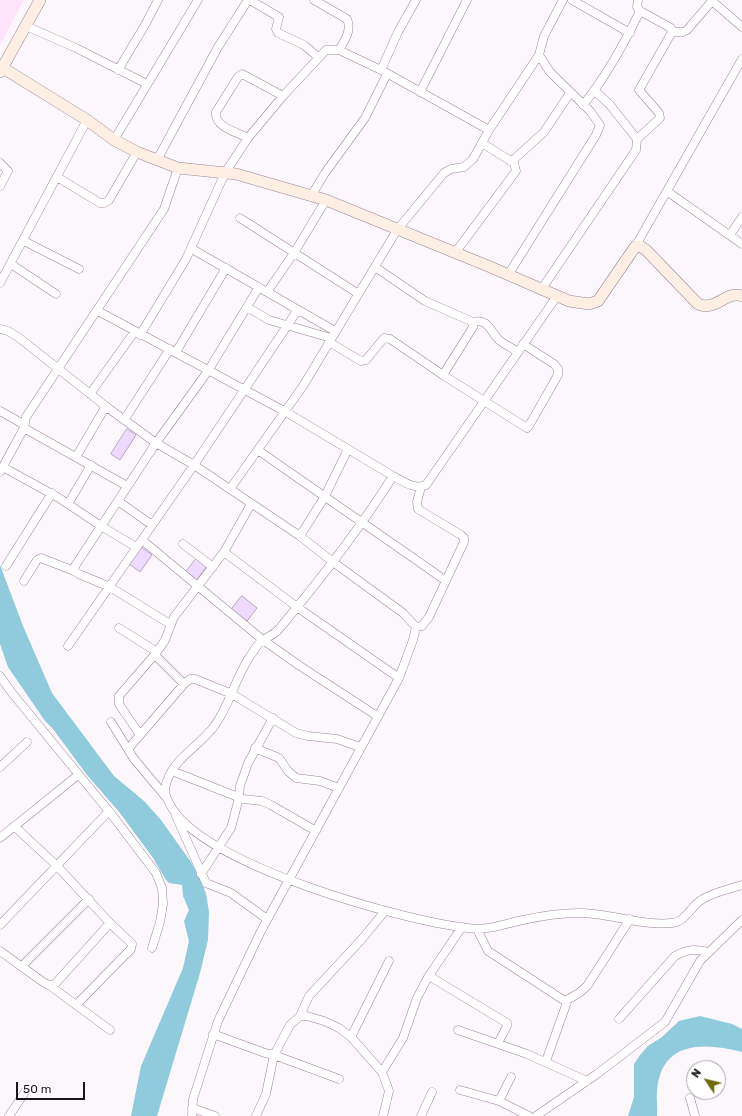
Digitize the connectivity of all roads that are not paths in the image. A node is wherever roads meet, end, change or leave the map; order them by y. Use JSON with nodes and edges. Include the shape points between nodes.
{"nodes":[{"id":1,"x":40,"y":0,"type":"edge"},
{"id":2,"x":158,"y":0,"type":"edge"},
{"id":3,"x":198,"y":0,"type":"edge"},
{"id":4,"x":249,"y":0,"type":"edge"},
{"id":5,"x":314,"y":0,"type":"edge"},
{"id":6,"x":416,"y":0,"type":"edge"},
{"id":7,"x":467,"y":0,"type":"edge"},
{"id":8,"x":563,"y":0,"type":"edge"},
{"id":9,"x":572,"y":0,"type":"edge"},
{"id":10,"x":638,"y":0,"type":"edge"},
{"id":11,"x":712,"y":0,"type":"edge"},
{"id":12,"x":330,"y":3,"type":"edge"},
{"id":13,"x":640,"y":11,"type":"junction"},
{"id":14,"x":26,"y":26,"type":"junction"},
{"id":15,"x":742,"y":27,"type":"edge"},
{"id":16,"x":672,"y":32,"type":"junction"},
{"id":17,"x":630,"y":33,"type":"junction"},
{"id":18,"x":339,"y":50,"type":"junction"},
{"id":19,"x":539,"y":55,"type":"junction"},
{"id":20,"x":318,"y":57,"type":"junction"},
{"id":21,"x":742,"y":59,"type":"edge"},
{"id":22,"x":1,"y":70,"type":"edge"},
{"id":23,"x":118,"y":70,"type":"junction"},
{"id":24,"x":384,"y":72,"type":"junction"},
{"id":25,"x":147,"y":84,"type":"junction"},
{"id":26,"x":594,"y":90,"type":"junction"},
{"id":27,"x":420,"y":92,"type":"junction"},
{"id":28,"x":570,"y":93,"type":"junction"},
{"id":29,"x":283,"y":96,"type":"junction"},
{"id":30,"x":583,"y":105,"type":"junction"},
{"id":31,"x":87,"y":120,"type":"junction"},
{"id":32,"x":489,"y":130,"type":"junction"},
{"id":33,"x":248,"y":138,"type":"junction"},
{"id":34,"x":637,"y":139,"type":"junction"},
{"id":35,"x":114,"y":140,"type":"junction"},
{"id":36,"x":482,"y":143,"type":"junction"},
{"id":37,"x":137,"y":152,"type":"junction"},
{"id":38,"x":157,"y":160,"type":"junction"},
{"id":39,"x":512,"y":162,"type":"junction"},
{"id":40,"x":0,"y":163,"type":"edge"},
{"id":41,"x":178,"y":168,"type":"junction"},
{"id":42,"x":225,"y":173,"type":"junction"},
{"id":43,"x":57,"y":177,"type":"junction"},
{"id":44,"x":0,"y":186,"type":"edge"},
{"id":45,"x":668,"y":192,"type":"junction"},
{"id":46,"x":311,"y":196,"type":"junction"},
{"id":47,"x":326,"y":200,"type":"junction"},
{"id":48,"x":742,"y":217,"type":"edge"},
{"id":49,"x":240,"y":218,"type":"dead end"},
{"id":50,"x":397,"y":230,"type":"junction"},
{"id":51,"x":730,"y":235,"type":"junction"},
{"id":52,"x":24,"y":241,"type":"junction"},
{"id":53,"x":742,"y":244,"type":"edge"},
{"id":54,"x":635,"y":247,"type":"junction"},
{"id":55,"x":192,"y":249,"type":"junction"},
{"id":56,"x":455,"y":253,"type":"junction"},
{"id":57,"x":294,"y":254,"type":"junction"},
{"id":58,"x":11,"y":264,"type":"junction"},
{"id":59,"x":375,"y":267,"type":"junction"},
{"id":60,"x":226,"y":268,"type":"junction"},
{"id":61,"x":79,"y":269,"type":"dead end"},
{"id":62,"x":508,"y":275,"type":"junction"},
{"id":63,"x":1,"y":280,"type":"edge"},
{"id":64,"x":259,"y":287,"type":"junction"},
{"id":65,"x":540,"y":290,"type":"junction"},
{"id":66,"x":267,"y":292,"type":"junction"},
{"id":67,"x":357,"y":293,"type":"junction"},
{"id":68,"x":56,"y":294,"type":"dead end"},
{"id":69,"x":557,"y":296,"type":"junction"},
{"id":70,"x":742,"y":296,"type":"edge"},
{"id":71,"x":247,"y":307,"type":"junction"},
{"id":72,"x":98,"y":311,"type":"junction"},
{"id":73,"x":297,"y":311,"type":"junction"},
{"id":74,"x":473,"y":322,"type":"junction"},
{"id":75,"x":287,"y":326,"type":"junction"},
{"id":76,"x":0,"y":329,"type":"edge"},
{"id":77,"x":138,"y":333,"type":"junction"},
{"id":78,"x":332,"y":337,"type":"junction"},
{"id":79,"x":523,"y":344,"type":"junction"},
{"id":80,"x":173,"y":351,"type":"junction"},
{"id":81,"x":518,"y":352,"type":"junction"},
{"id":82,"x":58,"y":369,"type":"junction"},
{"id":83,"x":208,"y":372,"type":"junction"},
{"id":84,"x":443,"y":375,"type":"junction"},
{"id":85,"x":244,"y":390,"type":"junction"},
{"id":86,"x":90,"y":394,"type":"junction"},
{"id":87,"x":483,"y":401,"type":"junction"},
{"id":88,"x":106,"y":406,"type":"junction"},
{"id":89,"x":0,"y":411,"type":"edge"},
{"id":90,"x":286,"y":412,"type":"junction"},
{"id":91,"x":124,"y":420,"type":"junction"},
{"id":92,"x":24,"y":426,"type":"junction"},
{"id":93,"x":156,"y":443,"type":"junction"},
{"id":94,"x":348,"y":449,"type":"junction"},
{"id":95,"x":258,"y":450,"type":"junction"},
{"id":96,"x":76,"y":457,"type":"junction"},
{"id":97,"x":91,"y":465,"type":"junction"},
{"id":98,"x":194,"y":465,"type":"junction"},
{"id":99,"x":2,"y":470,"type":"edge"},
{"id":100,"x":393,"y":476,"type":"junction"},
{"id":101,"x":127,"y":486,"type":"junction"},
{"id":102,"x":421,"y":487,"type":"junction"},
{"id":103,"x":230,"y":489,"type":"junction"},
{"id":104,"x":52,"y":493,"type":"junction"},
{"id":105,"x":324,"y":498,"type":"junction"},
{"id":106,"x":118,"y":500,"type":"junction"},
{"id":107,"x":68,"y":504,"type":"junction"},
{"id":108,"x":251,"y":504,"type":"junction"},
{"id":109,"x":363,"y":522,"type":"junction"},
{"id":110,"x":152,"y":525,"type":"junction"},
{"id":111,"x":101,"y":526,"type":"junction"},
{"id":112,"x":300,"y":536,"type":"junction"},
{"id":113,"x":142,"y":540,"type":"junction"},
{"id":114,"x":183,"y":544,"type":"dead end"},
{"id":115,"x":136,"y":547,"type":"junction"},
{"id":116,"x":224,"y":552,"type":"junction"},
{"id":117,"x":333,"y":562,"type":"junction"},
{"id":118,"x":6,"y":566,"type":"dead end"},
{"id":119,"x":213,"y":567,"type":"junction"},
{"id":120,"x":74,"y":571,"type":"junction"},
{"id":121,"x":24,"y":581,"type":"dead end"},
{"id":122,"x":446,"y":581,"type":"junction"},
{"id":123,"x":197,"y":586,"type":"junction"},
{"id":124,"x":110,"y":587,"type":"junction"},
{"id":125,"x":297,"y":607,"type":"junction"},
{"id":126,"x":170,"y":624,"type":"junction"},
{"id":127,"x":416,"y":627,"type":"junction"},
{"id":128,"x":120,"y":628,"type":"dead end"},
{"id":129,"x":263,"y":640,"type":"junction"},
{"id":130,"x":68,"y":646,"type":"dead end"},
{"id":131,"x":156,"y":653,"type":"junction"},
{"id":132,"x":0,"y":676,"type":"edge"},
{"id":133,"x":398,"y":678,"type":"junction"},
{"id":134,"x":184,"y":684,"type":"junction"},
{"id":135,"x":232,"y":694,"type":"junction"},
{"id":136,"x":377,"y":716,"type":"junction"},
{"id":137,"x":273,"y":718,"type":"junction"},
{"id":138,"x":111,"y":722,"type":"dead end"},
{"id":139,"x":140,"y":735,"type":"junction"},
{"id":140,"x":27,"y":742,"type":"dead end"},
{"id":141,"x":360,"y":747,"type":"junction"},
{"id":142,"x":255,"y":748,"type":"junction"},
{"id":143,"x":128,"y":749,"type":"junction"},
{"id":144,"x":0,"y":767,"type":"edge"},
{"id":145,"x":172,"y":771,"type":"junction"},
{"id":146,"x":78,"y":775,"type":"junction"},
{"id":147,"x":339,"y":788,"type":"junction"},
{"id":148,"x":165,"y":796,"type":"junction"},
{"id":149,"x":239,"y":798,"type":"junction"},
{"id":150,"x":109,"y":811,"type":"junction"},
{"id":151,"x":175,"y":812,"type":"junction"},
{"id":152,"x":14,"y":826,"type":"junction"},
{"id":153,"x":316,"y":831,"type":"junction"},
{"id":154,"x":0,"y":838,"type":"edge"},
{"id":155,"x":219,"y":848,"type":"junction"},
{"id":156,"x":56,"y":865,"type":"junction"},
{"id":157,"x":201,"y":874,"type":"junction"},
{"id":158,"x":288,"y":880,"type":"junction"},
{"id":159,"x":742,"y":885,"type":"edge"},
{"id":160,"x":89,"y":899,"type":"junction"},
{"id":161,"x":385,"y":911,"type":"junction"},
{"id":162,"x":267,"y":919,"type":"junction"},
{"id":163,"x":630,"y":919,"type":"junction"},
{"id":164,"x":742,"y":920,"type":"edge"},
{"id":165,"x":110,"y":922,"type":"junction"},
{"id":166,"x":0,"y":925,"type":"edge"},
{"id":167,"x":462,"y":927,"type":"junction"},
{"id":168,"x":477,"y":929,"type":"junction"},
{"id":169,"x":152,"y":948,"type":"dead end"},
{"id":170,"x":708,"y":952,"type":"junction"},
{"id":171,"x":1,"y":955,"type":"edge"},
{"id":172,"x":389,"y":961,"type":"dead end"},
{"id":173,"x":22,"y":966,"type":"junction"},
{"id":174,"x":429,"y":976,"type":"junction"},
{"id":175,"x":49,"y":986,"type":"junction"},
{"id":176,"x":565,"y":1001,"type":"junction"},
{"id":177,"x":76,"y":1005,"type":"junction"},
{"id":178,"x":300,"y":1016,"type":"junction"},
{"id":179,"x":619,"y":1019,"type":"dead end"},
{"id":180,"x":110,"y":1030,"type":"dead end"},
{"id":181,"x":458,"y":1030,"type":"dead end"},
{"id":182,"x":213,"y":1034,"type":"junction"},
{"id":183,"x":351,"y":1037,"type":"junction"},
{"id":184,"x":498,"y":1043,"type":"junction"},
{"id":185,"x":274,"y":1055,"type":"junction"},
{"id":186,"x":546,"y":1062,"type":"junction"},
{"id":187,"x":382,"y":1072,"type":"junction"},
{"id":188,"x":511,"y":1077,"type":"dead end"},
{"id":189,"x":339,"y":1079,"type":"dead end"},
{"id":190,"x":587,"y":1080,"type":"junction"},
{"id":191,"x":27,"y":1089,"type":"dead end"},
{"id":192,"x":460,"y":1090,"type":"dead end"},
{"id":193,"x":432,"y":1092,"type":"dead end"},
{"id":194,"x":691,"y":1100,"type":"edge"},
{"id":195,"x":499,"y":1101,"type":"junction"},
{"id":196,"x":192,"y":1112,"type":"edge"},
{"id":197,"x":9,"y":1116,"type":"edge"},
{"id":198,"x":215,"y":1116,"type":"edge"},
{"id":199,"x":256,"y":1116,"type":"edge"},
{"id":200,"x":384,"y":1116,"type":"edge"},
{"id":201,"x":420,"y":1116,"type":"edge"},
{"id":202,"x":529,"y":1116,"type":"edge"},
{"id":203,"x":536,"y":1116,"type":"edge"},
{"id":204,"x":695,"y":1116,"type":"edge"}],
"edges":[{"from":1,"to":14,"type":"street"},
{"from":2,"to":23,"type":"street"},
{"from":3,"to":25,"type":"street"},
{"from":4,"to":20,"type":"street","via":[[279,18],[276,29],[278,33],[304,45]]},
{"from":4,"to":38,"type":"street","via":[[218,48]]},
{"from":5,"to":12,"type":"street"},
{"from":6,"to":24,"type":"street","via":[[398,32]]},
{"from":7,"to":27,"type":"street"},
{"from":8,"to":19,"type":"street","via":[[544,36]]},
{"from":9,"to":17,"type":"street"},
{"from":10,"to":13,"type":"street","via":[[637,7]]},
{"from":11,"to":15,"type":"street"},
{"from":11,"to":16,"type":"street","via":[[687,30]]},
{"from":12,"to":18,"type":"street","via":[[349,24]]},
{"from":13,"to":16,"type":"street","via":[[671,28]]},
{"from":13,"to":17,"type":"street"},
{"from":14,"to":22,"type":"street"},
{"from":14,"to":23,"type":"street"},
{"from":16,"to":34,"type":"street","via":[[639,90],[659,113],[660,118]]},
{"from":17,"to":26,"type":"street"},
{"from":18,"to":20,"type":"street","via":[[326,50]]},
{"from":18,"to":24,"type":"street"},
{"from":19,"to":28,"type":"street","via":[[550,72]]},
{"from":19,"to":32,"type":"street"},
{"from":20,"to":29,"type":"street"},
{"from":21,"to":45,"type":"street","via":[[709,114]]},
{"from":22,"to":31,"type":"street"},
{"from":23,"to":25,"type":"street"},
{"from":24,"to":27,"type":"street"},
{"from":24,"to":46,"type":"street","via":[[364,118]]},
{"from":25,"to":35,"type":"street"},
{"from":26,"to":30,"type":"street"},
{"from":26,"to":34,"type":"street","via":[[610,105]]},
{"from":27,"to":32,"type":"street"},
{"from":28,"to":30,"type":"street"},
{"from":28,"to":39,"type":"street","via":[[544,132]]},
{"from":29,"to":33,"type":"street"},
{"from":29,"to":33,"type":"street","via":[[242,74],[238,76],[216,112],[216,117],[220,124]]},
{"from":30,"to":62,"type":"street","via":[[597,118],[600,125],[596,135]]},
{"from":31,"to":35,"type":"street"},
{"from":31,"to":43,"type":"street"},
{"from":32,"to":36,"type":"street"},
{"from":33,"to":42,"type":"street"},
{"from":34,"to":65,"type":"street","via":[[636,150],[623,171]]},
{"from":35,"to":37,"type":"street"},
{"from":36,"to":39,"type":"street"},
{"from":36,"to":50,"type":"street","via":[[468,165],[444,173]]},
{"from":37,"to":38,"type":"street"},
{"from":37,"to":43,"type":"street","via":[[109,200],[104,203],[100,204]]},
{"from":38,"to":41,"type":"street"},
{"from":39,"to":56,"type":"street","via":[[516,166],[516,171]]},
{"from":40,"to":44,"type":"street","via":[[8,170]]},
{"from":41,"to":42,"type":"street"},
{"from":41,"to":72,"type":"street","via":[[164,209]]},
{"from":42,"to":46,"type":"street"},
{"from":42,"to":55,"type":"street"},
{"from":43,"to":52,"type":"street"},
{"from":45,"to":51,"type":"street"},
{"from":45,"to":54,"type":"street"},
{"from":46,"to":47,"type":"street"},
{"from":47,"to":50,"type":"street"},
{"from":47,"to":57,"type":"street"},
{"from":48,"to":51,"type":"street"},
{"from":49,"to":57,"type":"street"},
{"from":50,"to":56,"type":"street"},
{"from":50,"to":59,"type":"street"},
{"from":51,"to":53,"type":"street"},
{"from":52,"to":58,"type":"street"},
{"from":52,"to":61,"type":"street"},
{"from":54,"to":69,"type":"street","via":[[598,301],[589,304]]},
{"from":54,"to":70,"type":"street","via":[[640,246],[646,250],[698,304],[704,307],[722,302],[731,295]]},
{"from":55,"to":60,"type":"street"},
{"from":55,"to":77,"type":"street"},
{"from":56,"to":62,"type":"street"},
{"from":57,"to":66,"type":"street"},
{"from":57,"to":67,"type":"street"},
{"from":58,"to":63,"type":"street"},
{"from":58,"to":68,"type":"street"},
{"from":59,"to":67,"type":"street"},
{"from":59,"to":74,"type":"street","via":[[425,301]]},
{"from":60,"to":64,"type":"street"},
{"from":60,"to":80,"type":"street"},
{"from":62,"to":65,"type":"street"},
{"from":64,"to":66,"type":"street"},
{"from":64,"to":71,"type":"street"},
{"from":65,"to":69,"type":"street"},
{"from":66,"to":73,"type":"street"},
{"from":67,"to":78,"type":"street"},
{"from":69,"to":79,"type":"street"},
{"from":71,"to":75,"type":"street","via":[[262,317]]},
{"from":71,"to":83,"type":"street"},
{"from":72,"to":77,"type":"street"},
{"from":72,"to":82,"type":"street"},
{"from":73,"to":75,"type":"street"},
{"from":73,"to":78,"type":"street"},
{"from":74,"to":81,"type":"street","via":[[483,322],[489,326],[499,340]]},
{"from":74,"to":84,"type":"street","via":[[473,327]]},
{"from":75,"to":78,"type":"street"},
{"from":75,"to":85,"type":"street"},
{"from":76,"to":82,"type":"street","via":[[8,331],[24,342]]},
{"from":77,"to":80,"type":"street"},
{"from":77,"to":86,"type":"street"},
{"from":78,"to":84,"type":"street","via":[[361,361],[366,360],[386,338]]},
{"from":78,"to":90,"type":"street"},
{"from":79,"to":81,"type":"street"},
{"from":79,"to":87,"type":"street","via":[[558,369],[558,375],[530,424],[526,428],[522,427]]},
{"from":80,"to":83,"type":"street"},
{"from":80,"to":91,"type":"street"},
{"from":81,"to":87,"type":"street"},
{"from":82,"to":86,"type":"street"},
{"from":82,"to":92,"type":"street","via":[[26,417]]},
{"from":83,"to":85,"type":"street"},
{"from":83,"to":93,"type":"street"},
{"from":84,"to":87,"type":"street"},
{"from":85,"to":90,"type":"street"},
{"from":85,"to":98,"type":"street"},
{"from":86,"to":88,"type":"street"},
{"from":87,"to":102,"type":"street","via":[[426,485]]},
{"from":88,"to":91,"type":"street"},
{"from":88,"to":96,"type":"street"},
{"from":89,"to":92,"type":"street"},
{"from":90,"to":94,"type":"street"},
{"from":90,"to":95,"type":"street"},
{"from":91,"to":93,"type":"street"},
{"from":92,"to":96,"type":"street"},
{"from":92,"to":99,"type":"street"},
{"from":93,"to":98,"type":"street"},
{"from":93,"to":101,"type":"street"},
{"from":94,"to":100,"type":"street"},
{"from":94,"to":105,"type":"street"},
{"from":95,"to":103,"type":"street"},
{"from":95,"to":105,"type":"street"},
{"from":96,"to":97,"type":"street"},
{"from":97,"to":101,"type":"street"},
{"from":97,"to":107,"type":"street"},
{"from":98,"to":103,"type":"street"},
{"from":98,"to":110,"type":"street"},
{"from":99,"to":104,"type":"street"},
{"from":100,"to":102,"type":"street"},
{"from":100,"to":109,"type":"street"},
{"from":101,"to":106,"type":"street"},
{"from":102,"to":122,"type":"street","via":[[418,509],[464,538]]},
{"from":103,"to":108,"type":"street"},
{"from":104,"to":107,"type":"street"},
{"from":104,"to":118,"type":"street"},
{"from":105,"to":109,"type":"street"},
{"from":105,"to":112,"type":"street"},
{"from":106,"to":110,"type":"street"},
{"from":106,"to":111,"type":"street"},
{"from":107,"to":111,"type":"street"},
{"from":108,"to":112,"type":"street"},
{"from":108,"to":116,"type":"street"},
{"from":109,"to":117,"type":"street"},
{"from":109,"to":122,"type":"street"},
{"from":110,"to":113,"type":"street"},
{"from":111,"to":115,"type":"street"},
{"from":111,"to":120,"type":"street"},
{"from":112,"to":117,"type":"street"},
{"from":113,"to":115,"type":"street"},
{"from":113,"to":123,"type":"street"},
{"from":114,"to":119,"type":"street"},
{"from":115,"to":124,"type":"street"},
{"from":116,"to":119,"type":"street"},
{"from":116,"to":125,"type":"street"},
{"from":117,"to":125,"type":"street"},
{"from":117,"to":127,"type":"street","via":[[403,613]]},
{"from":119,"to":123,"type":"street"},
{"from":120,"to":121,"type":"street","via":[[41,558],[37,560]]},
{"from":120,"to":124,"type":"street"},
{"from":122,"to":127,"type":"street","via":[[430,617],[422,626]]},
{"from":123,"to":126,"type":"street"},
{"from":123,"to":129,"type":"street"},
{"from":124,"to":126,"type":"street"},
{"from":124,"to":130,"type":"street"},
{"from":125,"to":129,"type":"street","via":[[277,632]]},
{"from":125,"to":133,"type":"street"},
{"from":126,"to":131,"type":"street","via":[[165,640]]},
{"from":127,"to":133,"type":"street"},
{"from":128,"to":131,"type":"street"},
{"from":129,"to":135,"type":"street","via":[[248,659]]},
{"from":129,"to":136,"type":"street"},
{"from":131,"to":134,"type":"street"},
{"from":131,"to":139,"type":"street","via":[[118,700]]},
{"from":132,"to":146,"type":"street"},
{"from":133,"to":136,"type":"street"},
{"from":134,"to":135,"type":"street","via":[[190,679],[195,679]]},
{"from":134,"to":139,"type":"street"},
{"from":135,"to":137,"type":"street"},
{"from":135,"to":145,"type":"street","via":[[216,725]]},
{"from":136,"to":141,"type":"street"},
{"from":137,"to":141,"type":"street","via":[[296,733],[337,738]]},
{"from":137,"to":142,"type":"street"},
{"from":138,"to":143,"type":"street"},
{"from":139,"to":143,"type":"street"},
{"from":140,"to":144,"type":"street"},
{"from":141,"to":147,"type":"street"},
{"from":142,"to":147,"type":"street","via":[[279,758],[296,778],[320,781]]},
{"from":142,"to":149,"type":"street","via":[[244,774]]},
{"from":143,"to":148,"type":"street"},
{"from":145,"to":148,"type":"street"},
{"from":145,"to":149,"type":"street"},
{"from":146,"to":150,"type":"street"},
{"from":146,"to":152,"type":"street"},
{"from":147,"to":153,"type":"street"},
{"from":148,"to":151,"type":"street"},
{"from":149,"to":153,"type":"street","via":[[271,804]]},
{"from":149,"to":155,"type":"street","via":[[231,828]]},
{"from":150,"to":156,"type":"street"},
{"from":150,"to":169,"type":"street","via":[[145,856],[162,888],[163,904]]},
{"from":151,"to":155,"type":"street","via":[[190,828]]},
{"from":151,"to":157,"type":"street"},
{"from":152,"to":154,"type":"street"},
{"from":152,"to":156,"type":"street"},
{"from":153,"to":158,"type":"street"},
{"from":155,"to":157,"type":"street"},
{"from":155,"to":158,"type":"street"},
{"from":156,"to":160,"type":"street"},
{"from":156,"to":166,"type":"street"},
{"from":157,"to":162,"type":"street","via":[[206,883],[231,893]]},
{"from":158,"to":161,"type":"street"},
{"from":158,"to":162,"type":"street"},
{"from":159,"to":163,"type":"street","via":[[704,898],[675,923]]},
{"from":160,"to":165,"type":"street"},
{"from":160,"to":173,"type":"street"},
{"from":161,"to":167,"type":"street"},
{"from":161,"to":178,"type":"street","via":[[309,996]]},
{"from":162,"to":182,"type":"street"},
{"from":163,"to":168,"type":"street","via":[[579,913]]},
{"from":163,"to":176,"type":"street","via":[[587,986]]},
{"from":164,"to":170,"type":"street"},
{"from":165,"to":175,"type":"street","via":[[55,984]]},
{"from":165,"to":177,"type":"street","via":[[130,940],[131,949]]},
{"from":167,"to":168,"type":"street"},
{"from":167,"to":174,"type":"street"},
{"from":168,"to":176,"type":"street","via":[[488,951]]},
{"from":170,"to":179,"type":"street","via":[[693,949],[675,956]]},
{"from":170,"to":190,"type":"street","via":[[700,961],[665,1022]]},
{"from":171,"to":173,"type":"street"},
{"from":172,"to":183,"type":"street"},
{"from":173,"to":175,"type":"street"},
{"from":174,"to":184,"type":"street","via":[[507,1023]]},
{"from":174,"to":187,"type":"street","via":[[417,998],[403,1038]]},
{"from":175,"to":177,"type":"street"},
{"from":176,"to":186,"type":"street","via":[[566,1005]]},
{"from":177,"to":180,"type":"street"},
{"from":178,"to":183,"type":"street","via":[[324,1020]]},
{"from":178,"to":185,"type":"street","via":[[286,1031]]},
{"from":181,"to":184,"type":"street"},
{"from":182,"to":185,"type":"street"},
{"from":182,"to":196,"type":"street"},
{"from":183,"to":187,"type":"street"},
{"from":184,"to":186,"type":"street"},
{"from":185,"to":189,"type":"street"},
{"from":185,"to":199,"type":"street","via":[[266,1094]]},
{"from":186,"to":190,"type":"street"},
{"from":187,"to":200,"type":"street","via":[[390,1091]]},
{"from":188,"to":195,"type":"street"},
{"from":190,"to":203,"type":"street"},
{"from":191,"to":197,"type":"street"},
{"from":192,"to":195,"type":"street"},
{"from":193,"to":201,"type":"street"},
{"from":194,"to":204,"type":"street"},
{"from":195,"to":202,"type":"street"},
{"from":196,"to":198,"type":"street"}]}
